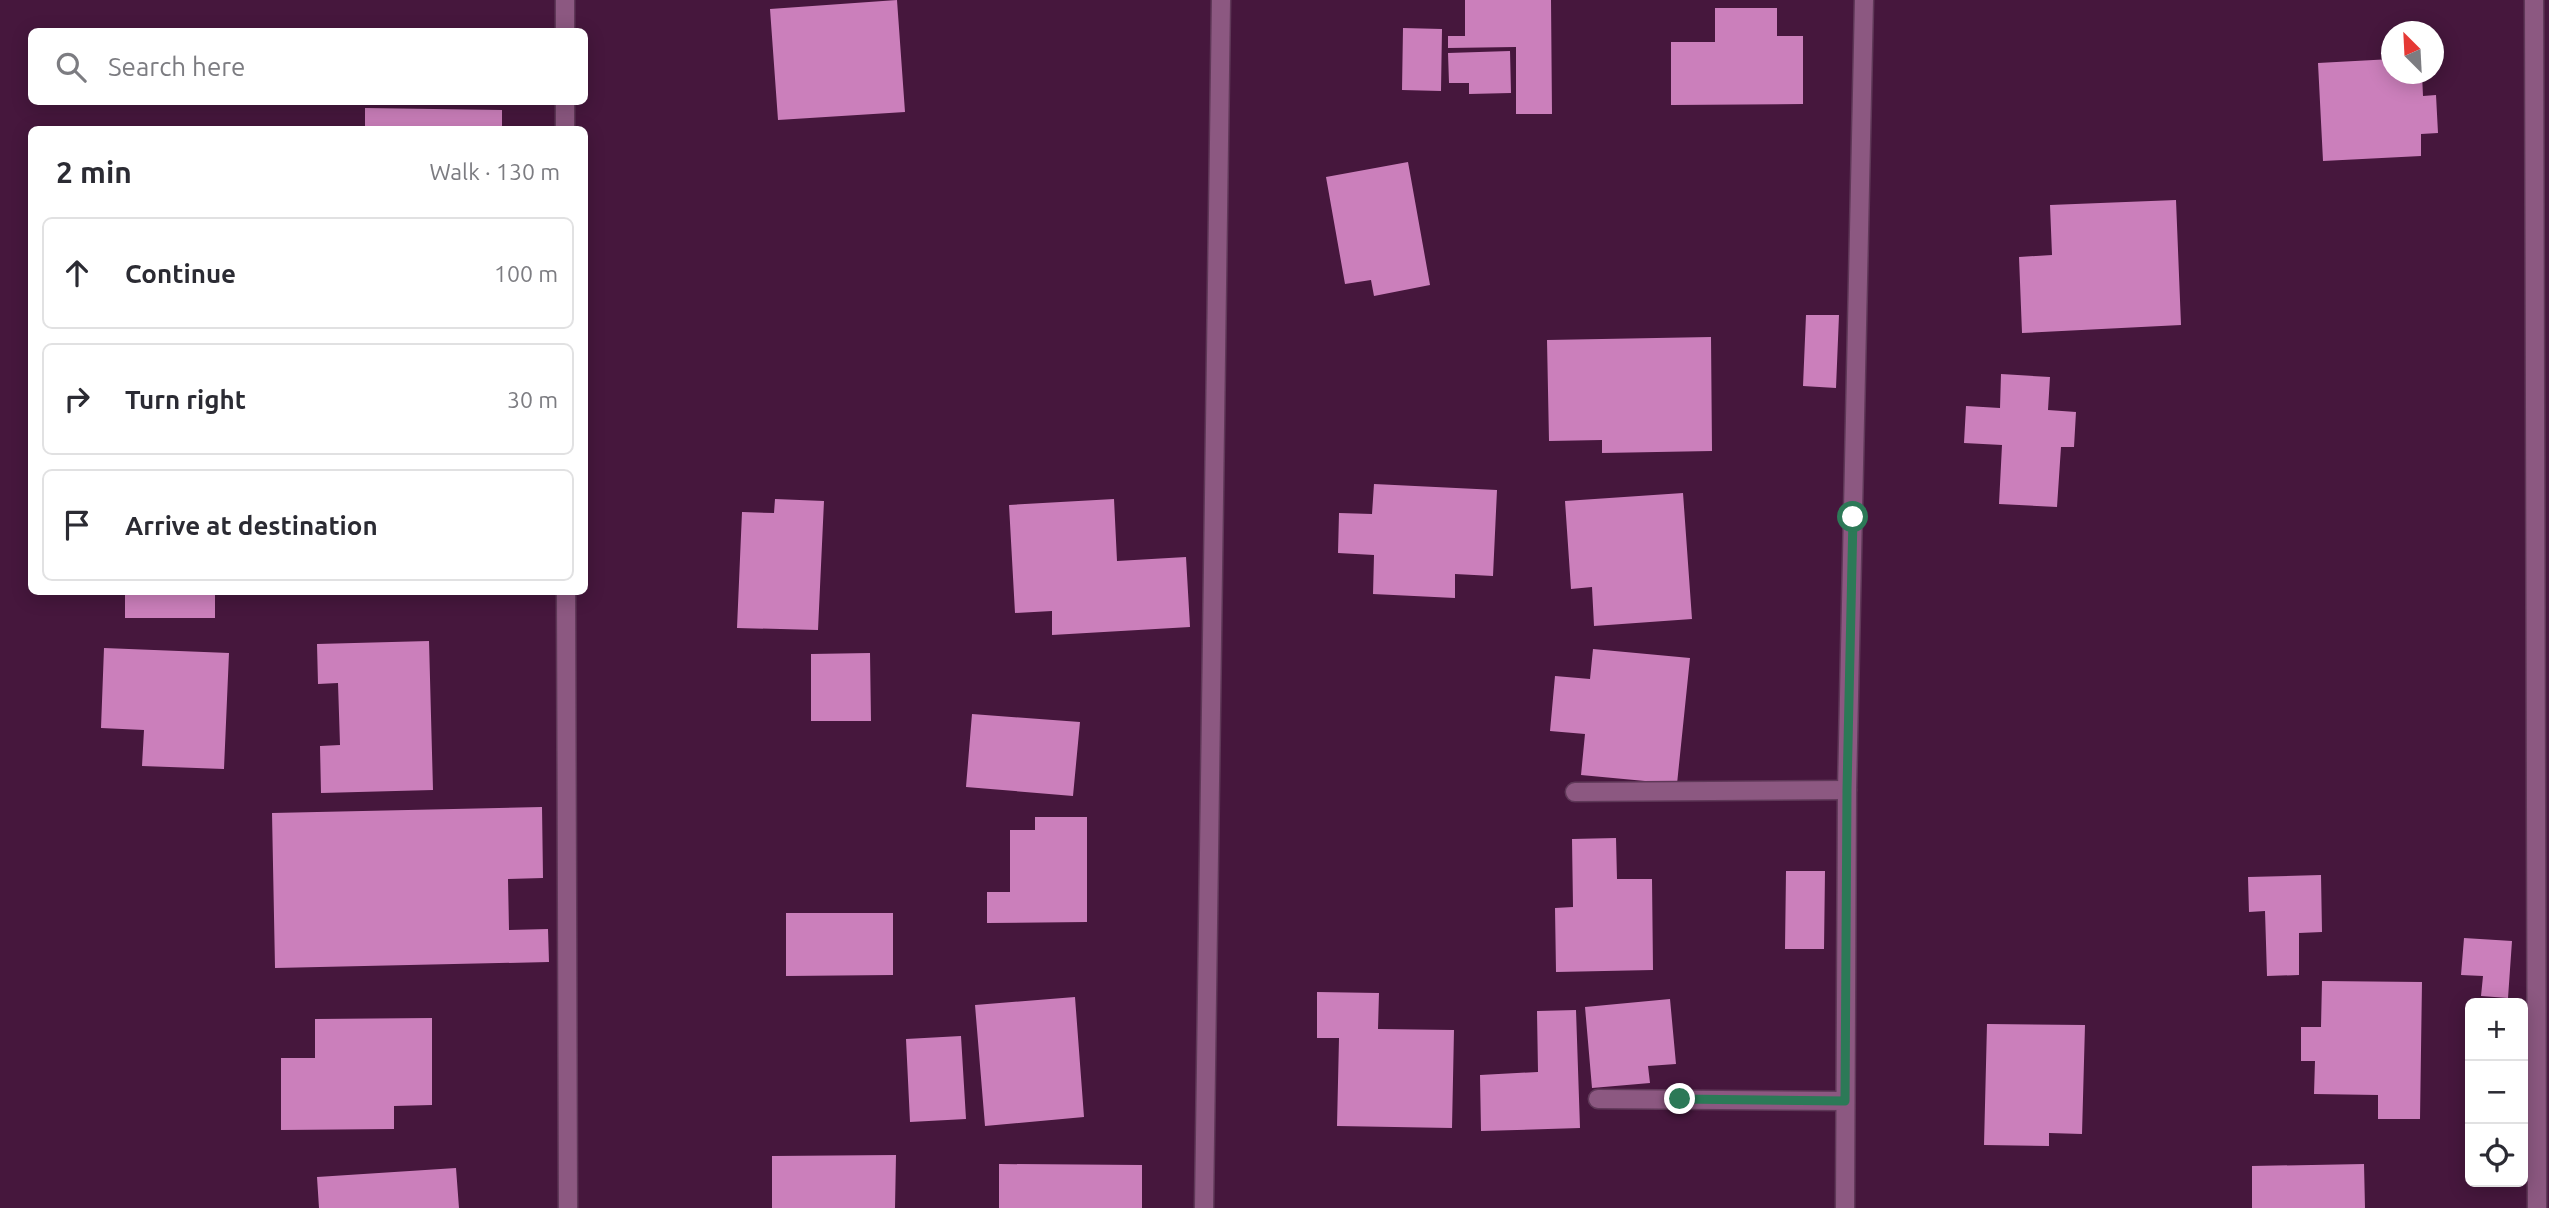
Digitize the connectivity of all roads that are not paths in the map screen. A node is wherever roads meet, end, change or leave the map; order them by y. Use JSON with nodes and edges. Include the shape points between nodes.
{"nodes":[{"id":1,"x":565,"y":0,"type":"edge"},
{"id":2,"x":1221,"y":0,"type":"edge"},
{"id":3,"x":1864,"y":0,"type":"edge"},
{"id":4,"x":2533,"y":0,"type":"edge"},
{"id":5,"x":565,"y":28,"type":"edge"},
{"id":6,"x":565,"y":105,"type":"edge"},
{"id":7,"x":565,"y":126,"type":"edge"},
{"id":8,"x":566,"y":595,"type":"edge"},
{"id":9,"x":1847,"y":790,"type":"junction"},
{"id":10,"x":1575,"y":792,"type":"dead end"},
{"id":11,"x":1598,"y":1099,"type":"dead end"},
{"id":12,"x":1845,"y":1101,"type":"junction"},
{"id":13,"x":568,"y":1208,"type":"edge"},
{"id":14,"x":1204,"y":1208,"type":"edge"},
{"id":15,"x":1845,"y":1208,"type":"edge"},
{"id":16,"x":2537,"y":1208,"type":"edge"}],
"edges":[{"from":1,"to":5,"type":"street"},
{"from":2,"to":14,"type":"street"},
{"from":3,"to":9,"type":"street"},
{"from":4,"to":16,"type":"street"},
{"from":6,"to":7,"type":"street"},
{"from":8,"to":13,"type":"street"},
{"from":9,"to":10,"type":"street"},
{"from":9,"to":12,"type":"street"},
{"from":11,"to":12,"type":"street"},
{"from":12,"to":15,"type":"street"}]}
